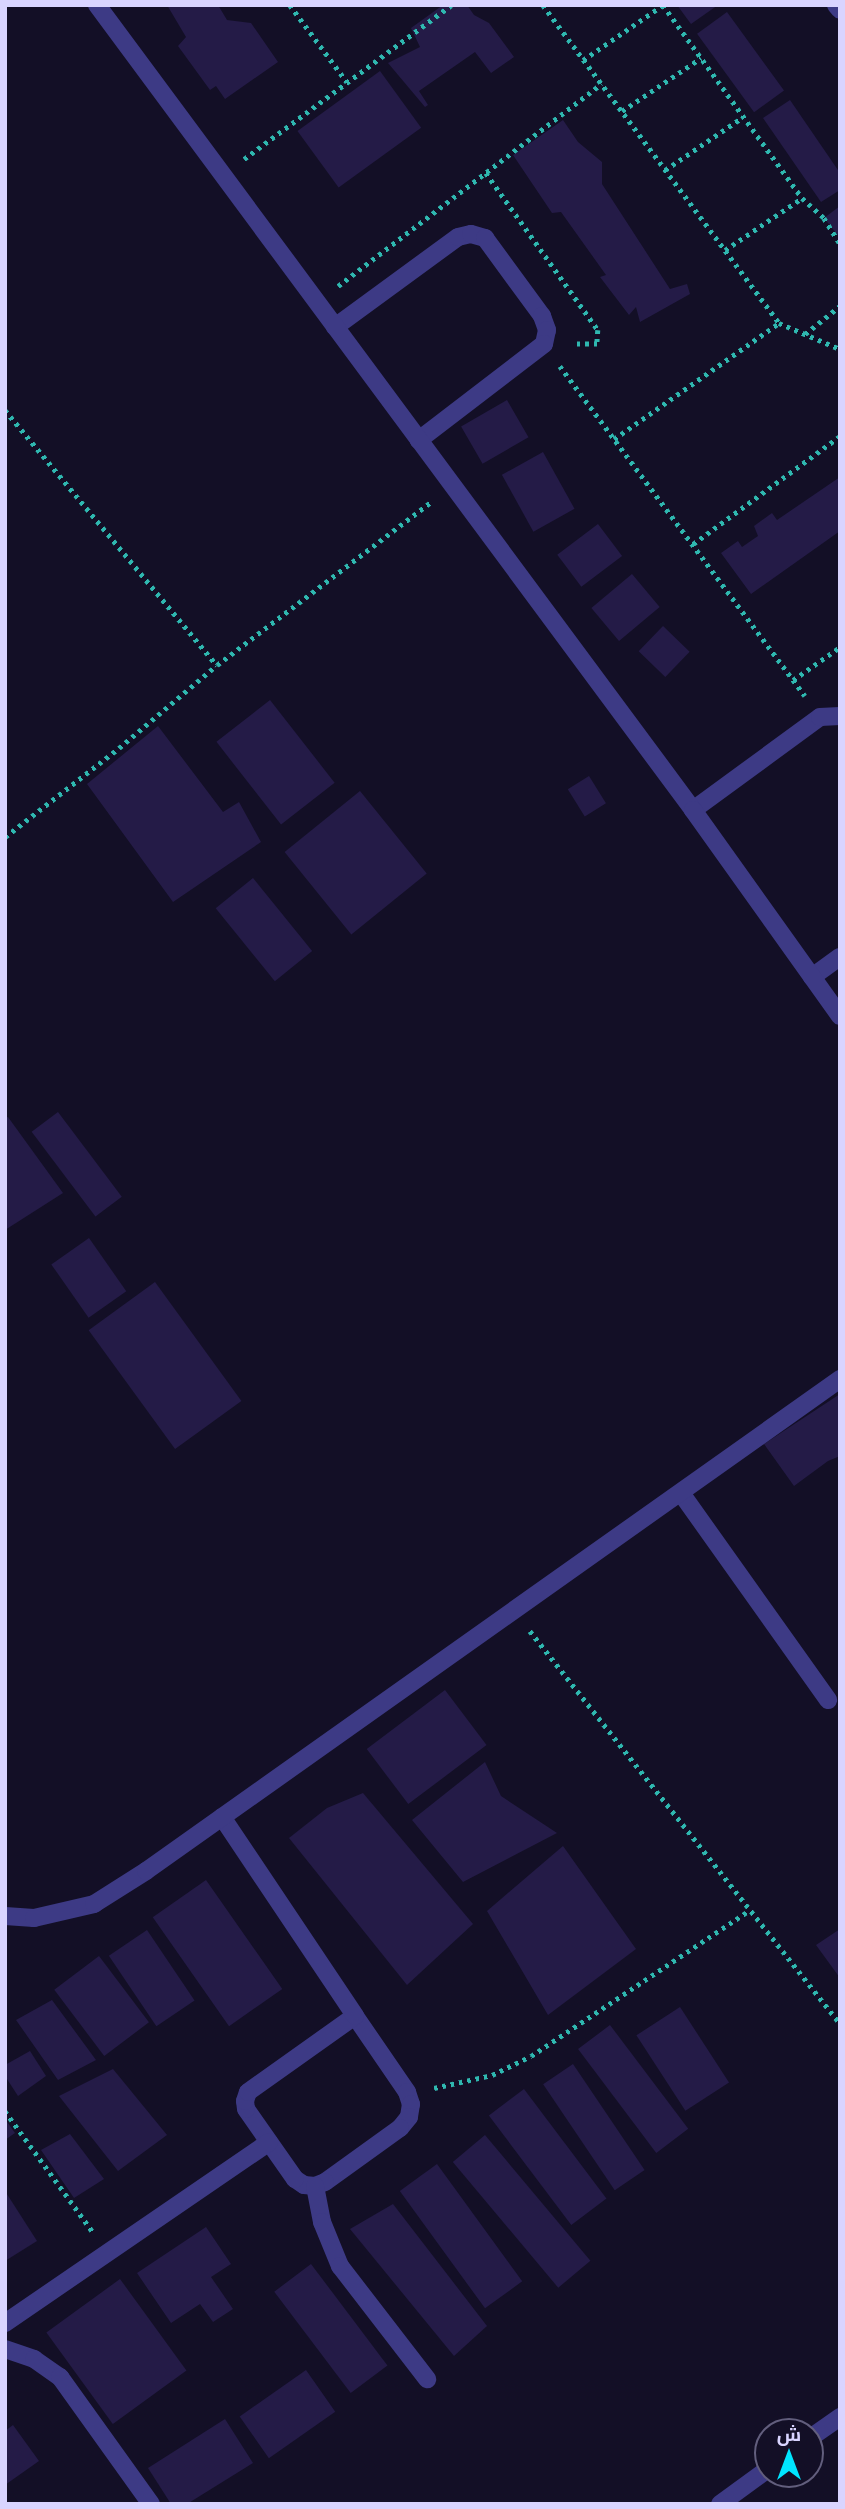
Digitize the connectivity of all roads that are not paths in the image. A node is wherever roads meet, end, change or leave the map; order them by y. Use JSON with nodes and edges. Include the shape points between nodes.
{"nodes":[{"id":1,"x":97,"y":5,"type":"edge"},
{"id":2,"x":836,"y":5,"type":"edge"},
{"id":3,"x":840,"y":10,"type":"edge"},
{"id":4,"x":335,"y":327,"type":"junction"},
{"id":5,"x":419,"y":440,"type":"junction"},
{"id":6,"x":840,"y":716,"type":"edge"},
{"id":7,"x":693,"y":810,"type":"junction"},
{"id":8,"x":840,"y":957,"type":"edge"},
{"id":9,"x":812,"y":977,"type":"junction"},
{"id":10,"x":840,"y":1016,"type":"edge"},
{"id":11,"x":840,"y":1380,"type":"edge"},
{"id":12,"x":681,"y":1493,"type":"junction"},
{"id":13,"x":828,"y":1700,"type":"dead end"},
{"id":14,"x":222,"y":1817,"type":"junction"},
{"id":15,"x":5,"y":1916,"type":"edge"},
{"id":16,"x":355,"y":2016,"type":"junction"},
{"id":17,"x":269,"y":2141,"type":"junction"},
{"id":18,"x":315,"y":2186,"type":"junction"},
{"id":19,"x":5,"y":2323,"type":"edge"},
{"id":20,"x":5,"y":2349,"type":"edge"},
{"id":21,"x":427,"y":2379,"type":"dead end"},
{"id":22,"x":840,"y":2417,"type":"edge"},
{"id":23,"x":824,"y":2428,"type":"edge"},
{"id":24,"x":754,"y":2479,"type":"edge"},
{"id":25,"x":151,"y":2504,"type":"edge"},
{"id":26,"x":719,"y":2504,"type":"edge"}],
"edges":[{"from":1,"to":4,"type":"street"},
{"from":2,"to":3,"type":"street"},
{"from":4,"to":5,"type":"street"},
{"from":4,"to":5,"type":"street","via":[[458,237],[485,238],[542,316],[547,330],[544,344]]},
{"from":5,"to":7,"type":"street"},
{"from":6,"to":7,"type":"street","via":[[820,717]]},
{"from":7,"to":9,"type":"street"},
{"from":8,"to":9,"type":"street"},
{"from":9,"to":10,"type":"street"},
{"from":11,"to":12,"type":"street"},
{"from":12,"to":13,"type":"street"},
{"from":12,"to":14,"type":"street"},
{"from":14,"to":15,"type":"street","via":[[94,1904],[34,1918]]},
{"from":14,"to":16,"type":"street"},
{"from":16,"to":17,"type":"street","via":[[248,2092],[246,2109]]},
{"from":16,"to":18,"type":"street","via":[[407,2092],[409,2118]]},
{"from":17,"to":18,"type":"street","via":[[295,2179]]},
{"from":17,"to":19,"type":"street"},
{"from":18,"to":21,"type":"street","via":[[322,2222],[340,2266]]},
{"from":20,"to":25,"type":"street","via":[[34,2359],[60,2377]]},
{"from":22,"to":23,"type":"street"},
{"from":24,"to":26,"type":"street"}]}
